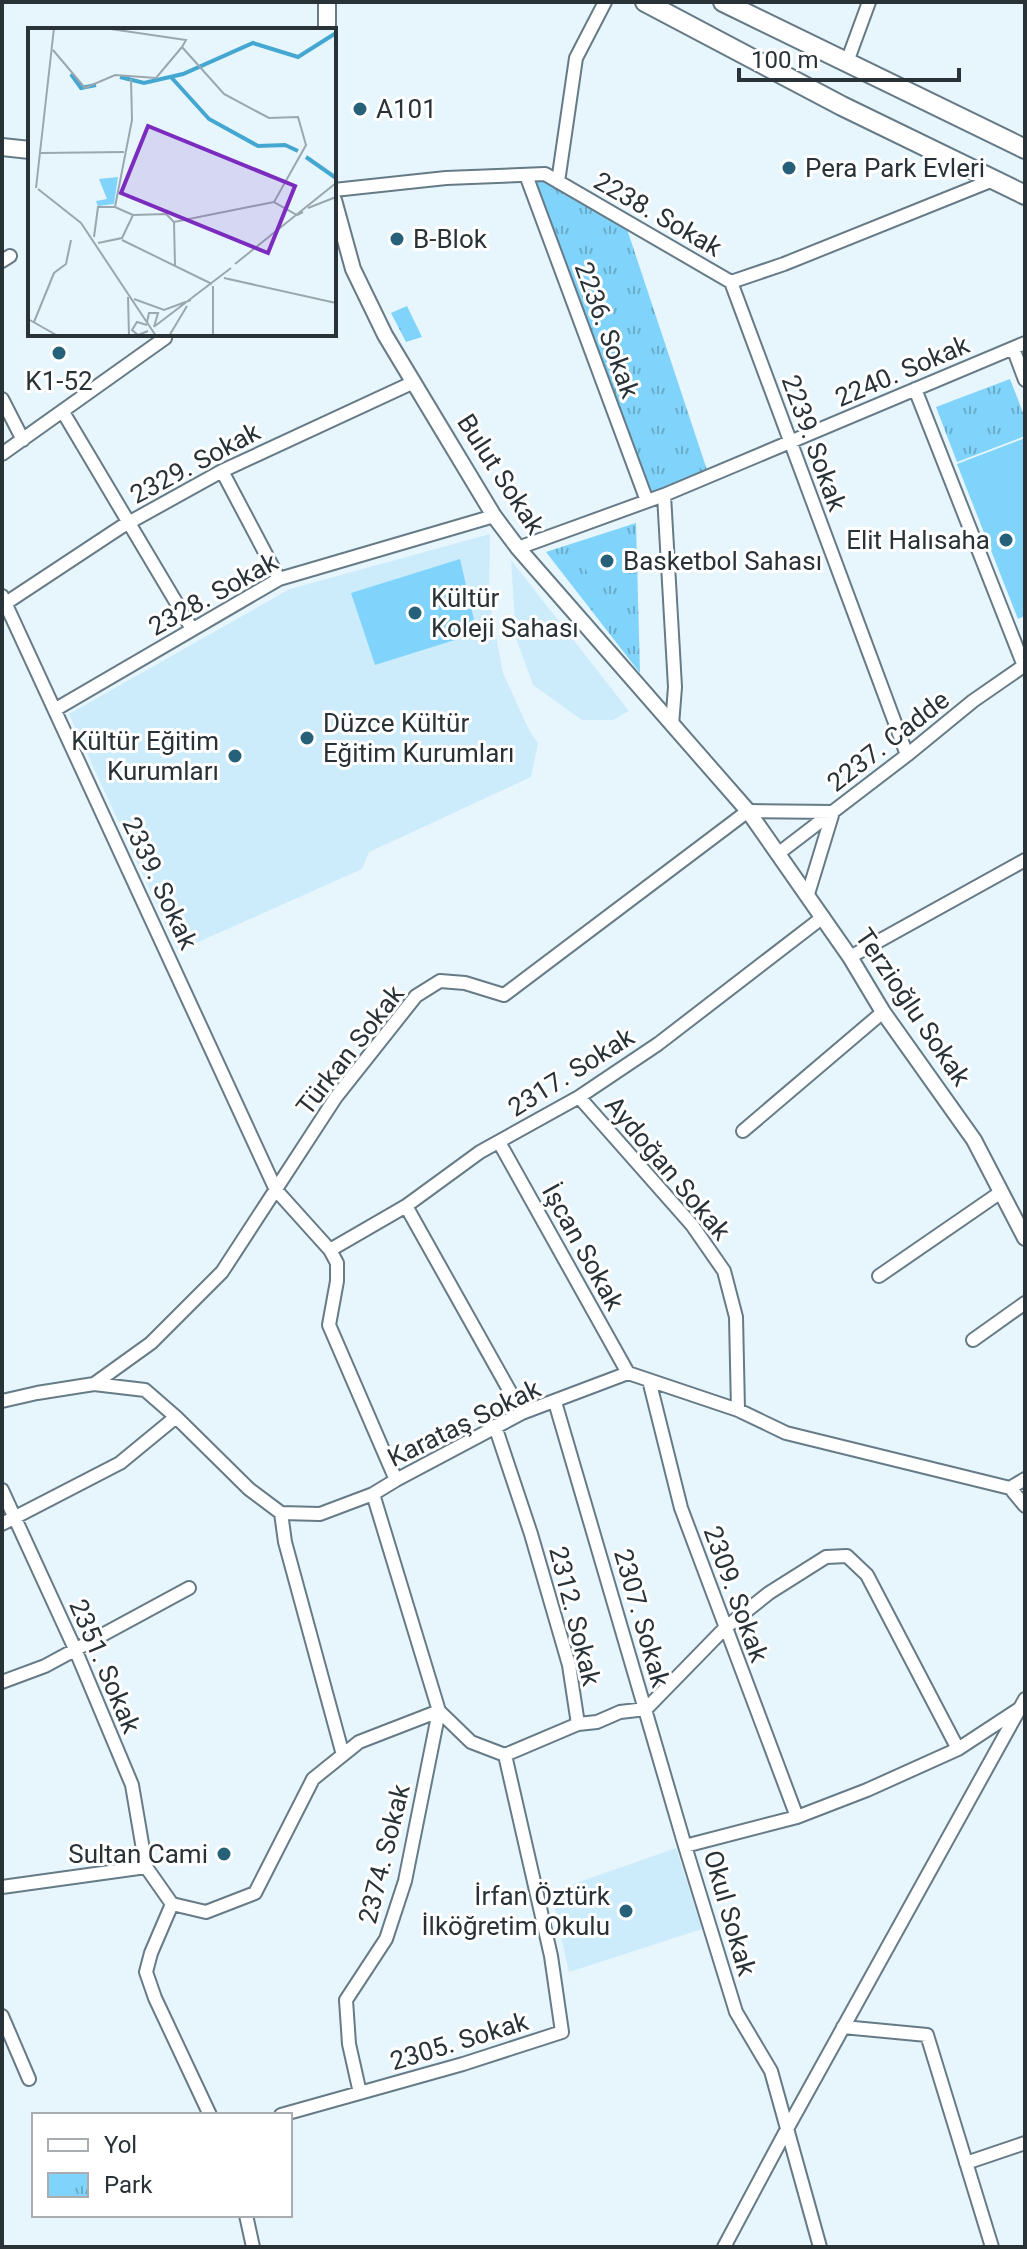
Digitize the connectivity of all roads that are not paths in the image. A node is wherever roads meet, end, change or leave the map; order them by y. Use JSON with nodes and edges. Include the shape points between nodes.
{"nodes":[{"id":1,"x":327,"y":2,"type":"edge"},
{"id":2,"x":605,"y":2,"type":"edge"},
{"id":3,"x":645,"y":2,"type":"edge"},
{"id":4,"x":723,"y":2,"type":"edge"},
{"id":5,"x":869,"y":2,"type":"edge"},
{"id":6,"x":327,"y":28,"type":"edge"},
{"id":7,"x":847,"y":62,"type":"junction"},
{"id":8,"x":2,"y":147,"type":"edge"},
{"id":9,"x":1025,"y":149,"type":"edge"},
{"id":10,"x":28,"y":150,"type":"edge"},
{"id":11,"x":526,"y":175,"type":"junction"},
{"id":12,"x":993,"y":180,"type":"junction"},
{"id":13,"x":558,"y":182,"type":"junction"},
{"id":14,"x":336,"y":190,"type":"edge"},
{"id":15,"x":1025,"y":195,"type":"edge"},
{"id":16,"x":336,"y":207,"type":"edge"},
{"id":17,"x":731,"y":282,"type":"junction"},
{"id":18,"x":164,"y":336,"type":"edge"},
{"id":19,"x":1019,"y":345,"type":"edge"},
{"id":20,"x":1025,"y":380,"type":"edge"},
{"id":21,"x":414,"y":382,"type":"junction"},
{"id":22,"x":915,"y":389,"type":"junction"},
{"id":23,"x":2,"y":399,"type":"edge"},
{"id":24,"x":63,"y":412,"type":"junction"},
{"id":25,"x":23,"y":440,"type":"junction"},
{"id":26,"x":790,"y":442,"type":"junction"},
{"id":27,"x":2,"y":454,"type":"edge"},
{"id":28,"x":222,"y":471,"type":"junction"},
{"id":29,"x":664,"y":495,"type":"junction"},
{"id":30,"x":647,"y":501,"type":"junction"},
{"id":31,"x":494,"y":516,"type":"junction"},
{"id":32,"x":130,"y":522,"type":"junction"},
{"id":33,"x":518,"y":548,"type":"junction"},
{"id":34,"x":279,"y":579,"type":"junction"},
{"id":35,"x":4,"y":600,"type":"edge"},
{"id":36,"x":192,"y":629,"type":"junction"},
{"id":37,"x":1023,"y":670,"type":"edge"},
{"id":38,"x":56,"y":709,"type":"junction"},
{"id":39,"x":672,"y":725,"type":"junction"},
{"id":40,"x":907,"y":755,"type":"junction"},
{"id":41,"x":748,"y":811,"type":"junction"},
{"id":42,"x":833,"y":812,"type":"junction"},
{"id":43,"x":779,"y":853,"type":"junction"},
{"id":44,"x":1025,"y":860,"type":"edge"},
{"id":45,"x":808,"y":894,"type":"junction"},
{"id":46,"x":823,"y":917,"type":"junction"},
{"id":47,"x":850,"y":957,"type":"junction"},
{"id":48,"x":883,"y":1012,"type":"junction"},
{"id":49,"x":579,"y":1097,"type":"junction"},
{"id":50,"x":743,"y":1131,"type":"dead end"},
{"id":51,"x":499,"y":1142,"type":"junction"},
{"id":52,"x":276,"y":1190,"type":"junction"},
{"id":53,"x":1001,"y":1192,"type":"junction"},
{"id":54,"x":406,"y":1206,"type":"junction"},
{"id":55,"x":1025,"y":1238,"type":"edge"},
{"id":56,"x":330,"y":1250,"type":"junction"},
{"id":57,"x":879,"y":1276,"type":"dead end"},
{"id":58,"x":1025,"y":1303,"type":"edge"},
{"id":59,"x":973,"y":1340,"type":"dead end"},
{"id":60,"x":628,"y":1373,"type":"junction"},
{"id":61,"x":649,"y":1380,"type":"junction"},
{"id":62,"x":94,"y":1384,"type":"junction"},
{"id":63,"x":2,"y":1401,"type":"edge"},
{"id":64,"x":555,"y":1402,"type":"junction"},
{"id":65,"x":738,"y":1410,"type":"junction"},
{"id":66,"x":522,"y":1413,"type":"junction"},
{"id":67,"x":176,"y":1417,"type":"junction"},
{"id":68,"x":495,"y":1426,"type":"junction"},
{"id":69,"x":1025,"y":1479,"type":"edge"},
{"id":70,"x":396,"y":1480,"type":"junction"},
{"id":71,"x":1010,"y":1488,"type":"junction"},
{"id":72,"x":2,"y":1490,"type":"edge"},
{"id":73,"x":373,"y":1494,"type":"junction"},
{"id":74,"x":1025,"y":1506,"type":"edge"},
{"id":75,"x":281,"y":1513,"type":"junction"},
{"id":76,"x":15,"y":1519,"type":"junction"},
{"id":77,"x":2,"y":1524,"type":"edge"},
{"id":78,"x":189,"y":1588,"type":"dead end"},
{"id":79,"x":725,"y":1628,"type":"junction"},
{"id":80,"x":75,"y":1649,"type":"junction"},
{"id":81,"x":2,"y":1682,"type":"edge"},
{"id":82,"x":1023,"y":1704,"type":"edge"},
{"id":83,"x":646,"y":1709,"type":"junction"},
{"id":84,"x":439,"y":1711,"type":"junction"},
{"id":85,"x":578,"y":1724,"type":"junction"},
{"id":86,"x":958,"y":1749,"type":"junction"},
{"id":87,"x":343,"y":1755,"type":"junction"},
{"id":88,"x":505,"y":1755,"type":"junction"},
{"id":89,"x":797,"y":1817,"type":"junction"},
{"id":90,"x":685,"y":1846,"type":"junction"},
{"id":91,"x":146,"y":1867,"type":"junction"},
{"id":92,"x":2,"y":1887,"type":"edge"},
{"id":93,"x":172,"y":1904,"type":"junction"},
{"id":94,"x":2,"y":2016,"type":"edge"},
{"id":95,"x":843,"y":2027,"type":"junction"},
{"id":96,"x":29,"y":2079,"type":"dead end"},
{"id":97,"x":360,"y":2093,"type":"junction"},
{"id":98,"x":209,"y":2113,"type":"edge"},
{"id":99,"x":288,"y":2113,"type":"edge"},
{"id":100,"x":787,"y":2129,"type":"junction"},
{"id":101,"x":1025,"y":2143,"type":"edge"},
{"id":102,"x":966,"y":2163,"type":"junction"},
{"id":103,"x":246,"y":2217,"type":"edge"},
{"id":104,"x":253,"y":2247,"type":"edge"},
{"id":105,"x":724,"y":2247,"type":"edge"},
{"id":106,"x":820,"y":2247,"type":"edge"},
{"id":107,"x":992,"y":2247,"type":"edge"}],
"edges":[{"from":1,"to":6,"type":"main road"},
{"from":2,"to":13,"type":"street","via":[[576,58]]},
{"from":3,"to":12,"type":"main road"},
{"from":4,"to":7,"type":"main road"},
{"from":5,"to":7,"type":"street"},
{"from":7,"to":9,"type":"main road"},
{"from":8,"to":10,"type":"main road"},
{"from":11,"to":13,"type":"street","name":"2238. Sokak","via":[[545,174]]},
{"from":11,"to":14,"type":"street","name":"2238. Sokak"},
{"from":11,"to":30,"type":"street","name":"2236. Sokak"},
{"from":12,"to":15,"type":"main road"},
{"from":12,"to":17,"type":"street","name":"2238. Sokak"},
{"from":13,"to":17,"type":"street","name":"2238. Sokak"},
{"from":16,"to":21,"type":"street","name":"Bulut Sokak","via":[[353,269]]},
{"from":17,"to":26,"type":"street","name":"2239. Sokak"},
{"from":18,"to":24,"type":"street"},
{"from":19,"to":20,"type":"street"},
{"from":19,"to":22,"type":"street","name":"2240. Sokak"},
{"from":21,"to":28,"type":"street","name":"2329. Sokak"},
{"from":21,"to":31,"type":"street","name":"Bulut Sokak"},
{"from":22,"to":26,"type":"street","name":"2240. Sokak"},
{"from":22,"to":37,"type":"street"},
{"from":23,"to":25,"type":"street"},
{"from":24,"to":25,"type":"street"},
{"from":24,"to":32,"type":"street"},
{"from":25,"to":27,"type":"street"},
{"from":26,"to":29,"type":"street","name":"2240. Sokak"},
{"from":26,"to":40,"type":"street","name":"2239. Sokak"},
{"from":28,"to":32,"type":"street","name":"2329. Sokak"},
{"from":28,"to":34,"type":"street"},
{"from":29,"to":30,"type":"street","name":"2240. Sokak"},
{"from":29,"to":39,"type":"street","via":[[675,687]]},
{"from":30,"to":33,"type":"street","name":"2240. Sokak"},
{"from":31,"to":33,"type":"street","name":"Bulut Sokak"},
{"from":31,"to":34,"type":"street","name":"2328. Sokak"},
{"from":32,"to":35,"type":"street","name":"2329. Sokak"},
{"from":32,"to":36,"type":"street"},
{"from":33,"to":39,"type":"street","name":"Bulut Sokak"},
{"from":34,"to":36,"type":"street","name":"2328. Sokak"},
{"from":35,"to":38,"type":"street","name":"2339. Sokak"},
{"from":36,"to":38,"type":"street","name":"2328. Sokak"},
{"from":37,"to":40,"type":"street","name":"2237. Cadde","via":[[973,701]]},
{"from":38,"to":52,"type":"street","name":"2339. Sokak"},
{"from":39,"to":41,"type":"street","name":"Bulut Sokak"},
{"from":40,"to":42,"type":"street","name":"2237. Cadde"},
{"from":41,"to":42,"type":"street"},
{"from":41,"to":43,"type":"street","name":"Terzioğlu Sokak"},
{"from":41,"to":52,"type":"street","name":"Türkan Sokak","via":[[504,995],[440,981],[416,996],[336,1097]]},
{"from":42,"to":43,"type":"street","name":"2237. Cadde"},
{"from":42,"to":45,"type":"street"},
{"from":43,"to":45,"type":"street","name":"Terzioğlu Sokak"},
{"from":44,"to":47,"type":"street"},
{"from":45,"to":46,"type":"street","name":"Terzioğlu Sokak"},
{"from":46,"to":47,"type":"street","name":"Terzioğlu Sokak"},
{"from":46,"to":49,"type":"street","name":"2317. Sokak","via":[[658,1044]]},
{"from":47,"to":48,"type":"street","name":"Terzioğlu Sokak"},
{"from":48,"to":50,"type":"street"},
{"from":48,"to":53,"type":"street","name":"Terzioğlu Sokak","via":[[974,1140]]},
{"from":49,"to":51,"type":"street","name":"2317. Sokak"},
{"from":49,"to":65,"type":"street","name":"Aydoğan Sokak","via":[[692,1225],[724,1271],[736,1317]]},
{"from":51,"to":54,"type":"street","name":"2317. Sokak"},
{"from":51,"to":60,"type":"street","name":"İşcan Sokak"},
{"from":52,"to":56,"type":"street"},
{"from":52,"to":62,"type":"street","name":"Türkan Sokak","via":[[222,1272],[151,1343]]},
{"from":53,"to":55,"type":"street","name":"Terzioğlu Sokak"},
{"from":53,"to":57,"type":"street"},
{"from":54,"to":56,"type":"street","name":"2317. Sokak"},
{"from":54,"to":66,"type":"street"},
{"from":56,"to":70,"type":"street","via":[[337,1281],[329,1325]]},
{"from":58,"to":59,"type":"street"},
{"from":60,"to":61,"type":"street"},
{"from":60,"to":64,"type":"street","name":"Karataş Sokak"},
{"from":61,"to":65,"type":"street"},
{"from":61,"to":79,"type":"street","name":"2309. Sokak","via":[[681,1508]]},
{"from":62,"to":63,"type":"street"},
{"from":62,"to":67,"type":"street","via":[[145,1390]]},
{"from":64,"to":66,"type":"street","name":"Karataş Sokak"},
{"from":64,"to":83,"type":"street","name":"2307. Sokak"},
{"from":65,"to":71,"type":"street","via":[[786,1433]]},
{"from":66,"to":68,"type":"street","name":"Karataş Sokak"},
{"from":67,"to":75,"type":"street"},
{"from":67,"to":76,"type":"street","via":[[120,1463]]},
{"from":68,"to":70,"type":"street","name":"Karataş Sokak"},
{"from":68,"to":85,"type":"street","name":"2312. Sokak","via":[[569,1665]]},
{"from":69,"to":71,"type":"street"},
{"from":70,"to":73,"type":"street","name":"Karataş Sokak"},
{"from":71,"to":74,"type":"street"},
{"from":72,"to":76,"type":"street","name":"2351. Sokak"},
{"from":73,"to":75,"type":"street","name":"Karataş Sokak","via":[[320,1514]]},
{"from":73,"to":84,"type":"street"},
{"from":75,"to":87,"type":"street"},
{"from":76,"to":77,"type":"street"},
{"from":76,"to":80,"type":"street","name":"2351. Sokak"},
{"from":78,"to":80,"type":"street"},
{"from":79,"to":83,"type":"street"},
{"from":79,"to":86,"type":"street","via":[[826,1557],[847,1556],[867,1575]]},
{"from":79,"to":89,"type":"street","name":"2309. Sokak"},
{"from":80,"to":81,"type":"street"},
{"from":80,"to":91,"type":"street","name":"2351. Sokak","via":[[132,1785]]},
{"from":82,"to":86,"type":"street","name":"Okul Sokak"},
{"from":82,"to":95,"type":"street"},
{"from":83,"to":85,"type":"street"},
{"from":83,"to":90,"type":"street","name":"2307. Sokak"},
{"from":84,"to":87,"type":"street","via":[[359,1742]]},
{"from":84,"to":88,"type":"street","via":[[471,1742]]},
{"from":84,"to":97,"type":"street","name":"2374. Sokak","via":[[405,1881],[386,1939],[346,2000]]},
{"from":85,"to":88,"type":"street","name":"2312. Sokak"},
{"from":86,"to":89,"type":"street","name":"Okul Sokak"},
{"from":87,"to":93,"type":"street","via":[[313,1779],[255,1893],[206,1912]]},
{"from":88,"to":97,"type":"street","name":"2305. Sokak","via":[[551,1956],[562,2032]]},
{"from":89,"to":90,"type":"street","name":"Okul Sokak"},
{"from":90,"to":100,"type":"street","name":"Okul Sokak","via":[[736,2012],[771,2071]]},
{"from":91,"to":92,"type":"street"},
{"from":91,"to":93,"type":"street"},
{"from":93,"to":98,"type":"street","via":[[146,1972]]},
{"from":94,"to":96,"type":"street"},
{"from":95,"to":100,"type":"street"},
{"from":95,"to":102,"type":"street","via":[[927,2035]]},
{"from":97,"to":99,"type":"street","name":"2305. Sokak"},
{"from":100,"to":105,"type":"street"},
{"from":100,"to":106,"type":"street","name":"Okul Sokak"},
{"from":101,"to":102,"type":"street"},
{"from":102,"to":107,"type":"street"},
{"from":103,"to":104,"type":"street"}]}
